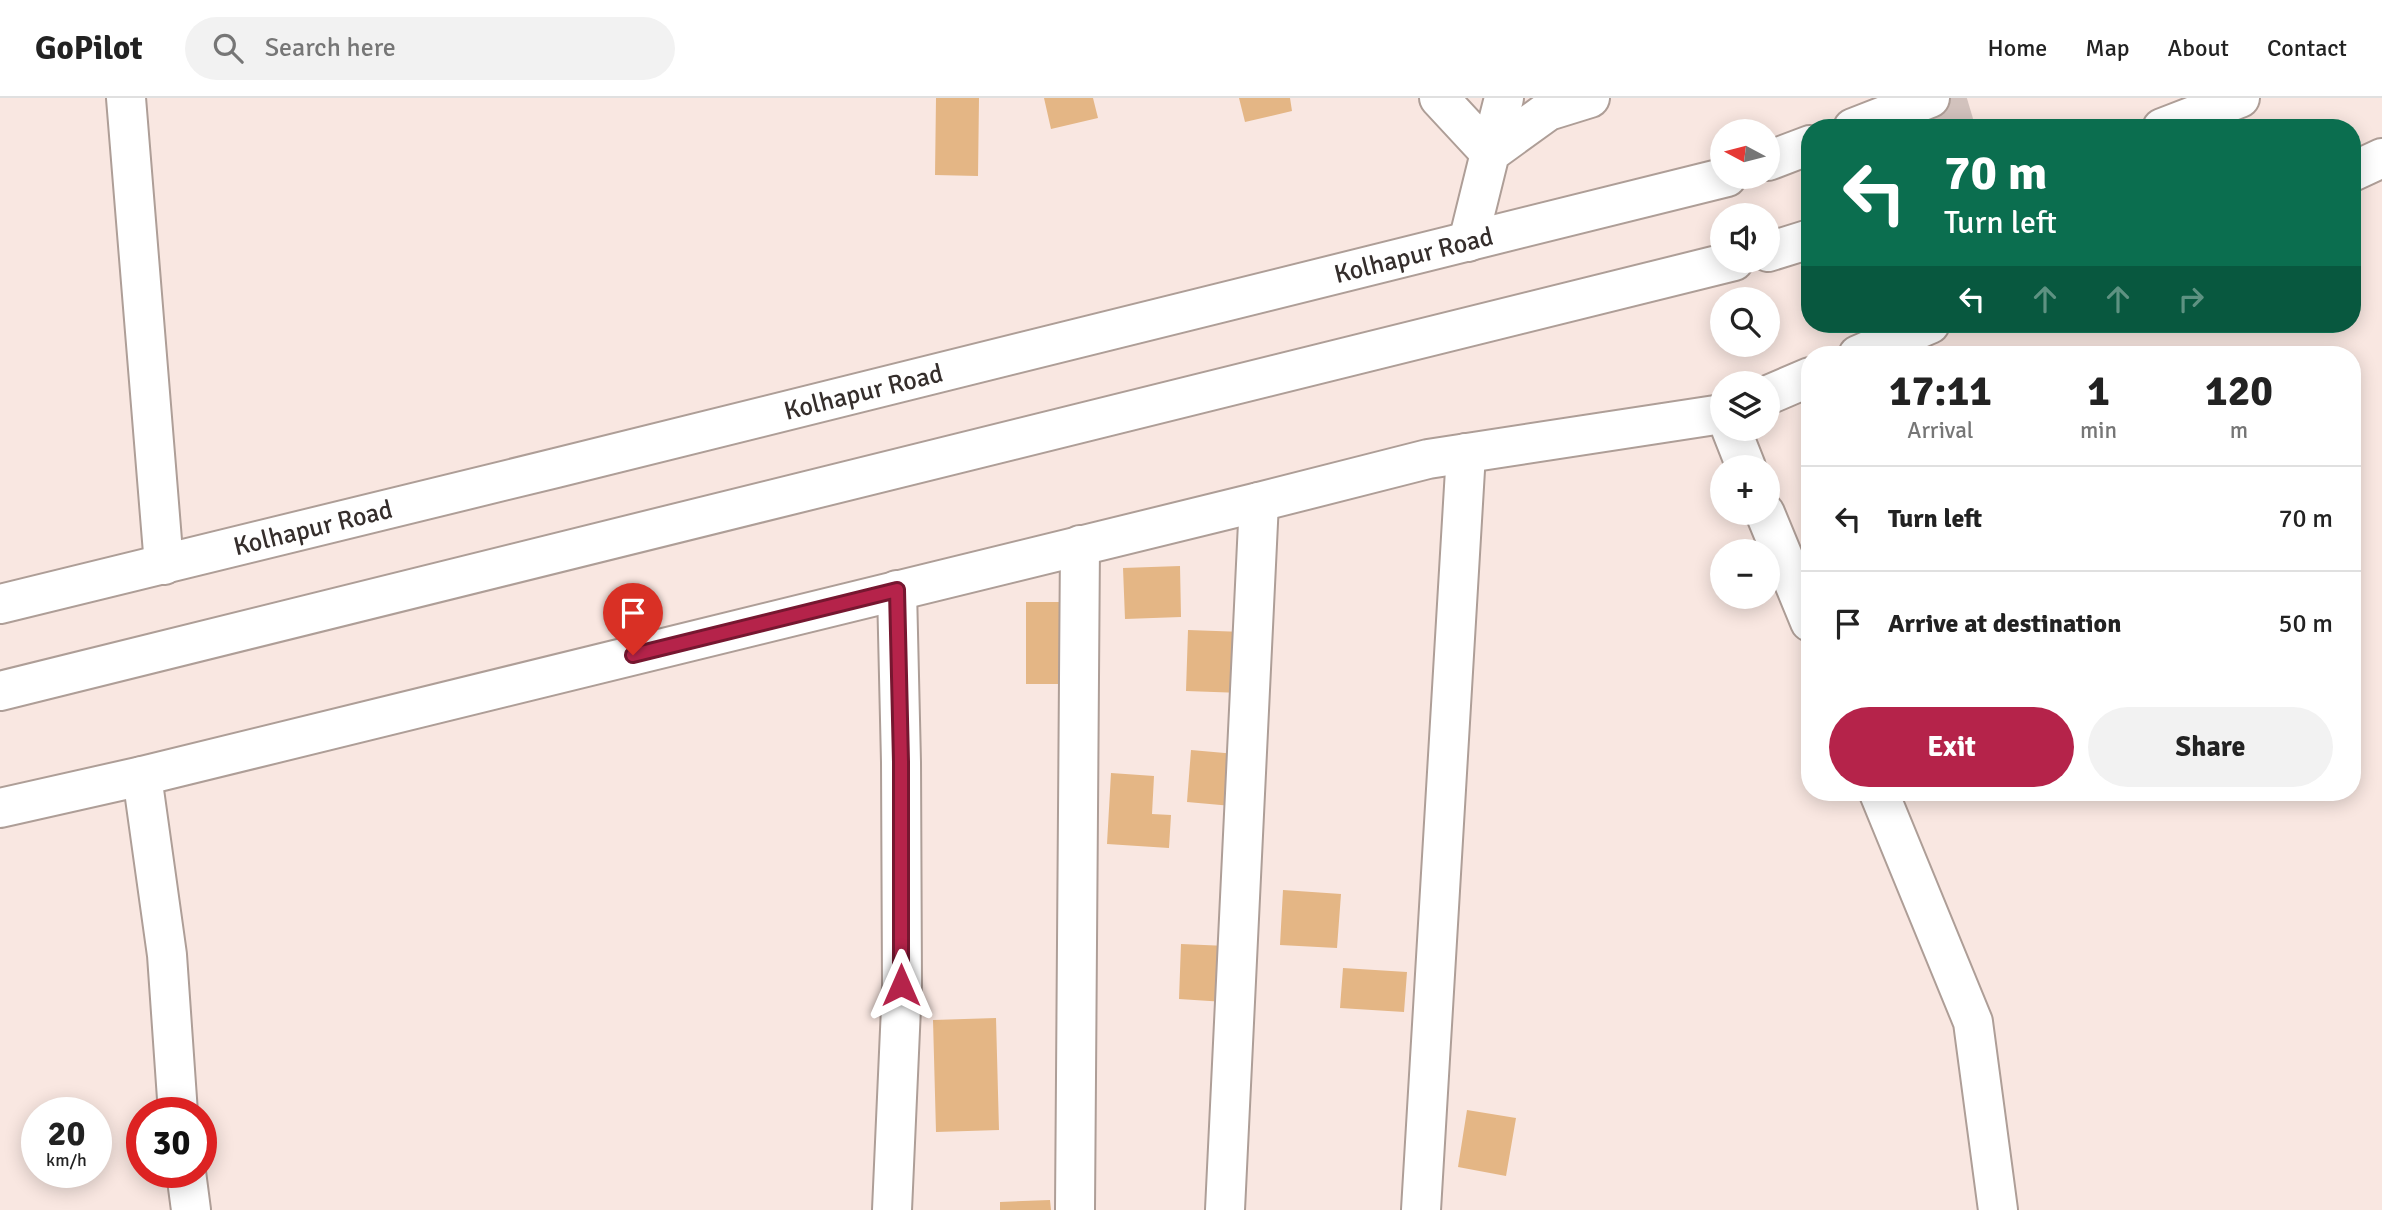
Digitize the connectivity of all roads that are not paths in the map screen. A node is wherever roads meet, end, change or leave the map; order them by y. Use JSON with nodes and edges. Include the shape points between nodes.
{"nodes":[{"id":1,"x":127,"y":98,"type":"edge"},
{"id":2,"x":1439,"y":98,"type":"edge"},
{"id":3,"x":1504,"y":98,"type":"edge"},
{"id":4,"x":1590,"y":98,"type":"edge"},
{"id":5,"x":1930,"y":98,"type":"edge"},
{"id":6,"x":2240,"y":98,"type":"edge"},
{"id":7,"x":1876,"y":119,"type":"edge"},
{"id":8,"x":2185,"y":119,"type":"edge"},
{"id":9,"x":1801,"y":148,"type":"edge"},
{"id":10,"x":1490,"y":153,"type":"junction"},
{"id":11,"x":1780,"y":156,"type":"edge"},
{"id":12,"x":2382,"y":158,"type":"edge"},
{"id":13,"x":2361,"y":168,"type":"edge"},
{"id":14,"x":1710,"y":181,"type":"edge"},
{"id":15,"x":1468,"y":242,"type":"junction"},
{"id":16,"x":1801,"y":242,"type":"edge"},
{"id":17,"x":1780,"y":248,"type":"edge"},
{"id":18,"x":1710,"y":267,"type":"edge"},
{"id":19,"x":1909,"y":333,"type":"edge"},
{"id":20,"x":1879,"y":346,"type":"edge"},
{"id":21,"x":1801,"y":381,"type":"edge"},
{"id":22,"x":1780,"y":390,"type":"edge"},
{"id":23,"x":1710,"y":416,"type":"edge"},
{"id":24,"x":1466,"y":453,"type":"junction"},
{"id":25,"x":1259,"y":502,"type":"junction"},
{"id":26,"x":1770,"y":525,"type":"edge"},
{"id":27,"x":1080,"y":545,"type":"junction"},
{"id":28,"x":164,"y":565,"type":"junction"},
{"id":29,"x":897,"y":590,"type":"junction"},
{"id":30,"x":1801,"y":600,"type":"edge"},
{"id":31,"x":0,"y":604,"type":"edge"},
{"id":32,"x":0,"y":691,"type":"edge"},
{"id":33,"x":142,"y":776,"type":"junction"},
{"id":34,"x":1883,"y":801,"type":"edge"},
{"id":35,"x":0,"y":808,"type":"edge"},
{"id":36,"x":177,"y":1097,"type":"edge"},
{"id":37,"x":188,"y":1188,"type":"edge"},
{"id":38,"x":191,"y":1210,"type":"edge"},
{"id":39,"x":892,"y":1210,"type":"edge"},
{"id":40,"x":1075,"y":1210,"type":"edge"},
{"id":41,"x":1225,"y":1210,"type":"edge"},
{"id":42,"x":1421,"y":1210,"type":"edge"},
{"id":43,"x":1998,"y":1210,"type":"edge"}],
"edges":[{"from":1,"to":28,"type":"main road"},
{"from":2,"to":10,"type":"main road"},
{"from":3,"to":10,"type":"main road"},
{"from":4,"to":10,"type":"main road","via":[[1548,111]]},
{"from":5,"to":7,"type":"main road"},
{"from":6,"to":8,"type":"main road"},
{"from":9,"to":11,"type":"main road"},
{"from":10,"to":15,"type":"main road"},
{"from":12,"to":13,"type":"main road"},
{"from":14,"to":15,"type":"main road","name":"Kolhapur Road"},
{"from":15,"to":28,"type":"main road","name":"Kolhapur Road"},
{"from":16,"to":17,"type":"main road"},
{"from":18,"to":32,"type":"main road"},
{"from":19,"to":20,"type":"main road"},
{"from":21,"to":22,"type":"main road"},
{"from":23,"to":24,"type":"main road"},
{"from":24,"to":25,"type":"main road"},
{"from":24,"to":42,"type":"main road"},
{"from":25,"to":27,"type":"main road"},
{"from":25,"to":41,"type":"main road"},
{"from":26,"to":30,"type":"main road"},
{"from":27,"to":29,"type":"main road"},
{"from":27,"to":40,"type":"main road"},
{"from":28,"to":31,"type":"main road","name":"Kolhapur Road"},
{"from":29,"to":33,"type":"main road"},
{"from":29,"to":39,"type":"main road","via":[[901,985]]},
{"from":33,"to":35,"type":"main road"},
{"from":33,"to":36,"type":"main road","via":[[167,955]]},
{"from":34,"to":43,"type":"main road","via":[[1973,1021]]},
{"from":37,"to":38,"type":"main road"}]}
